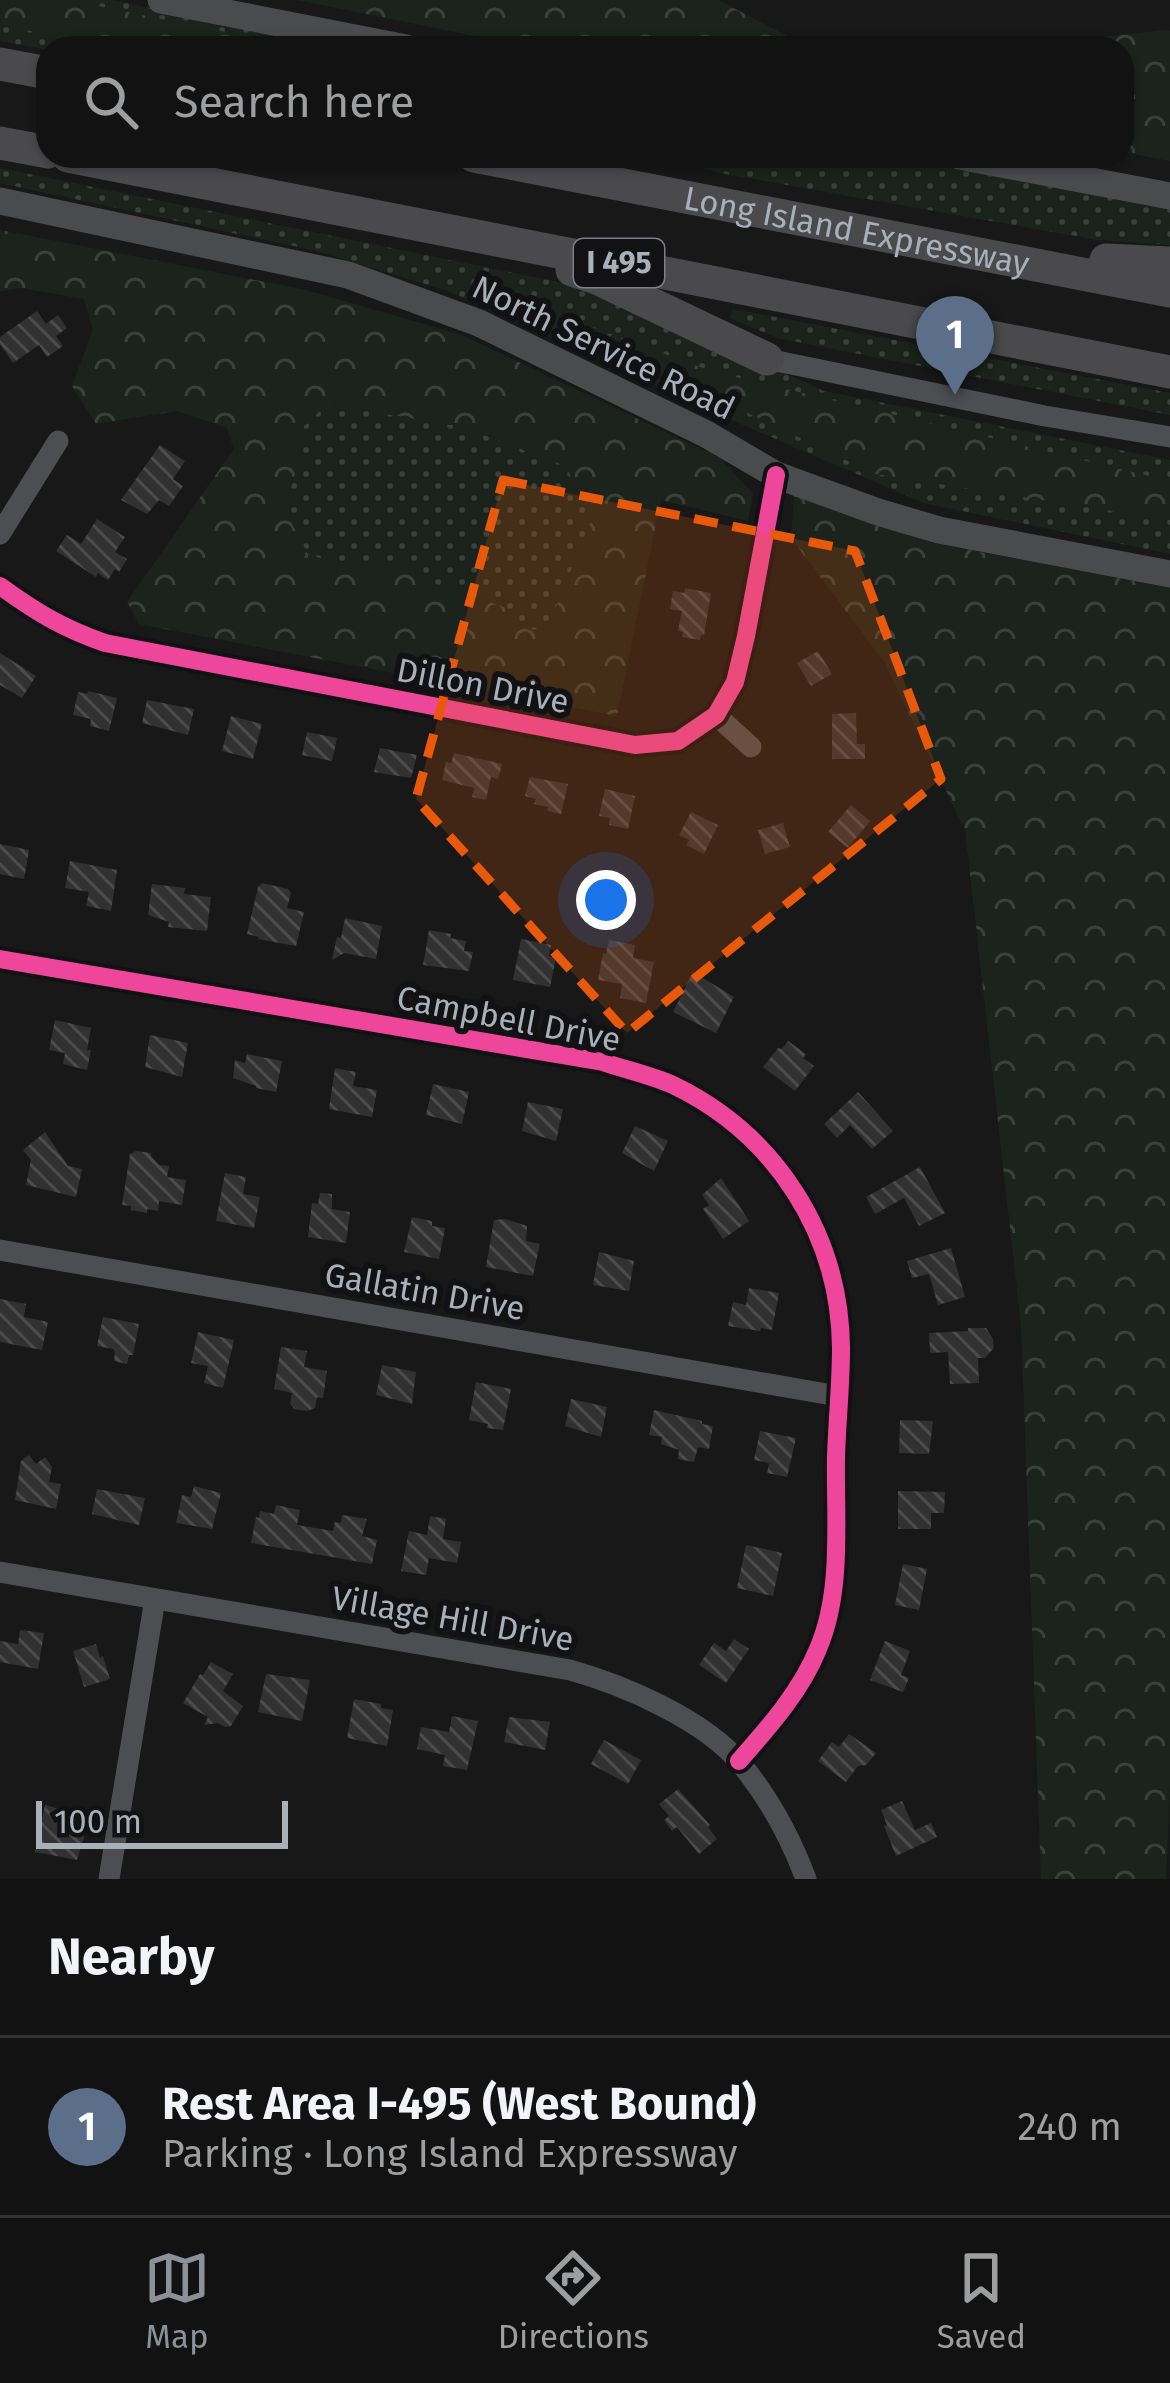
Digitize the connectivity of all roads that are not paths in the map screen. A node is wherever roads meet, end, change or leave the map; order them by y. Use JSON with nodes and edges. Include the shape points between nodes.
{"nodes":[{"id":1,"x":160,"y":0,"type":"edge"},
{"id":2,"x":344,"y":36,"type":"edge"},
{"id":3,"x":0,"y":64,"type":"edge"},
{"id":4,"x":36,"y":72,"type":"edge"},
{"id":5,"x":0,"y":143,"type":"edge"},
{"id":6,"x":36,"y":150,"type":"edge"},
{"id":7,"x":131,"y":168,"type":"edge"},
{"id":8,"x":536,"y":168,"type":"edge"},
{"id":9,"x":1022,"y":168,"type":"edge"},
{"id":10,"x":1170,"y":196,"type":"edge"},
{"id":11,"x":0,"y":201,"type":"edge"},
{"id":12,"x":433,"y":226,"type":"junction"},
{"id":13,"x":958,"y":250,"type":"junction"},
{"id":14,"x":1170,"y":262,"type":"edge"},
{"id":15,"x":1170,"y":291,"type":"edge"},
{"id":16,"x":767,"y":359,"type":"joint"},
{"id":17,"x":1170,"y":372,"type":"edge"},
{"id":18,"x":1170,"y":437,"type":"edge"},
{"id":19,"x":58,"y":441,"type":"dead end"},
{"id":20,"x":776,"y":475,"type":"junction"},
{"id":21,"x":0,"y":535,"type":"edge"},
{"id":22,"x":1170,"y":574,"type":"edge"},
{"id":23,"x":0,"y":586,"type":"edge"},
{"id":24,"x":716,"y":715,"type":"junction"},
{"id":25,"x":752,"y":747,"type":"dead end"},
{"id":26,"x":0,"y":959,"type":"edge"},
{"id":27,"x":0,"y":1250,"type":"edge"},
{"id":28,"x":838,"y":1396,"type":"junction"},
{"id":29,"x":0,"y":1572,"type":"edge"},
{"id":30,"x":154,"y":1599,"type":"junction"},
{"id":31,"x":739,"y":1760,"type":"junction"},
{"id":32,"x":109,"y":1879,"type":"edge"},
{"id":33,"x":806,"y":1879,"type":"edge"}],
"edges":[{"from":1,"to":2,"type":"main road"},
{"from":3,"to":4,"type":"highway"},
{"from":5,"to":6,"type":"highway"},
{"from":7,"to":12,"type":"highway","number":"I 495"},
{"from":8,"to":13,"type":"highway","name":"Long Island Expressway","number":"I 495"},
{"from":9,"to":10,"type":"main road"},
{"from":11,"to":20,"type":"main road","name":"North Service Road","via":[[348,275],[479,323]]},
{"from":12,"to":16,"type":"highway","via":[[597,278]]},
{"from":12,"to":17,"type":"highway","number":"I 495"},
{"from":13,"to":14,"type":"highway"},
{"from":13,"to":15,"type":"highway","name":"Long Island Expressway","number":"I 495"},
{"from":16,"to":18,"type":"street"},
{"from":19,"to":21,"type":"street"},
{"from":20,"to":22,"type":"main road","name":"North Service Road","via":[[939,530]]},
{"from":20,"to":24,"type":"street","via":[[735,682]]},
{"from":23,"to":24,"type":"street","name":"Dillon Drive","via":[[68,630],[105,643],[568,733],[635,745],[679,741]]},
{"from":24,"to":25,"type":"street"},
{"from":26,"to":28,"type":"street","name":"Campbell Drive","via":[[603,1062],[671,1084],[734,1121],[800,1197],[833,1289]]},
{"from":27,"to":28,"type":"street","name":"Gallatin Drive"},
{"from":28,"to":31,"type":"street","name":"Campbell Drive","via":[[835,1555],[819,1647]]},
{"from":29,"to":30,"type":"street","name":"Village Hill Drive"},
{"from":30,"to":31,"type":"street","name":"Village Hill Drive","via":[[614,1682],[698,1727]]},
{"from":30,"to":32,"type":"street"},
{"from":31,"to":33,"type":"street","name":"Village Hill Drive"}]}
